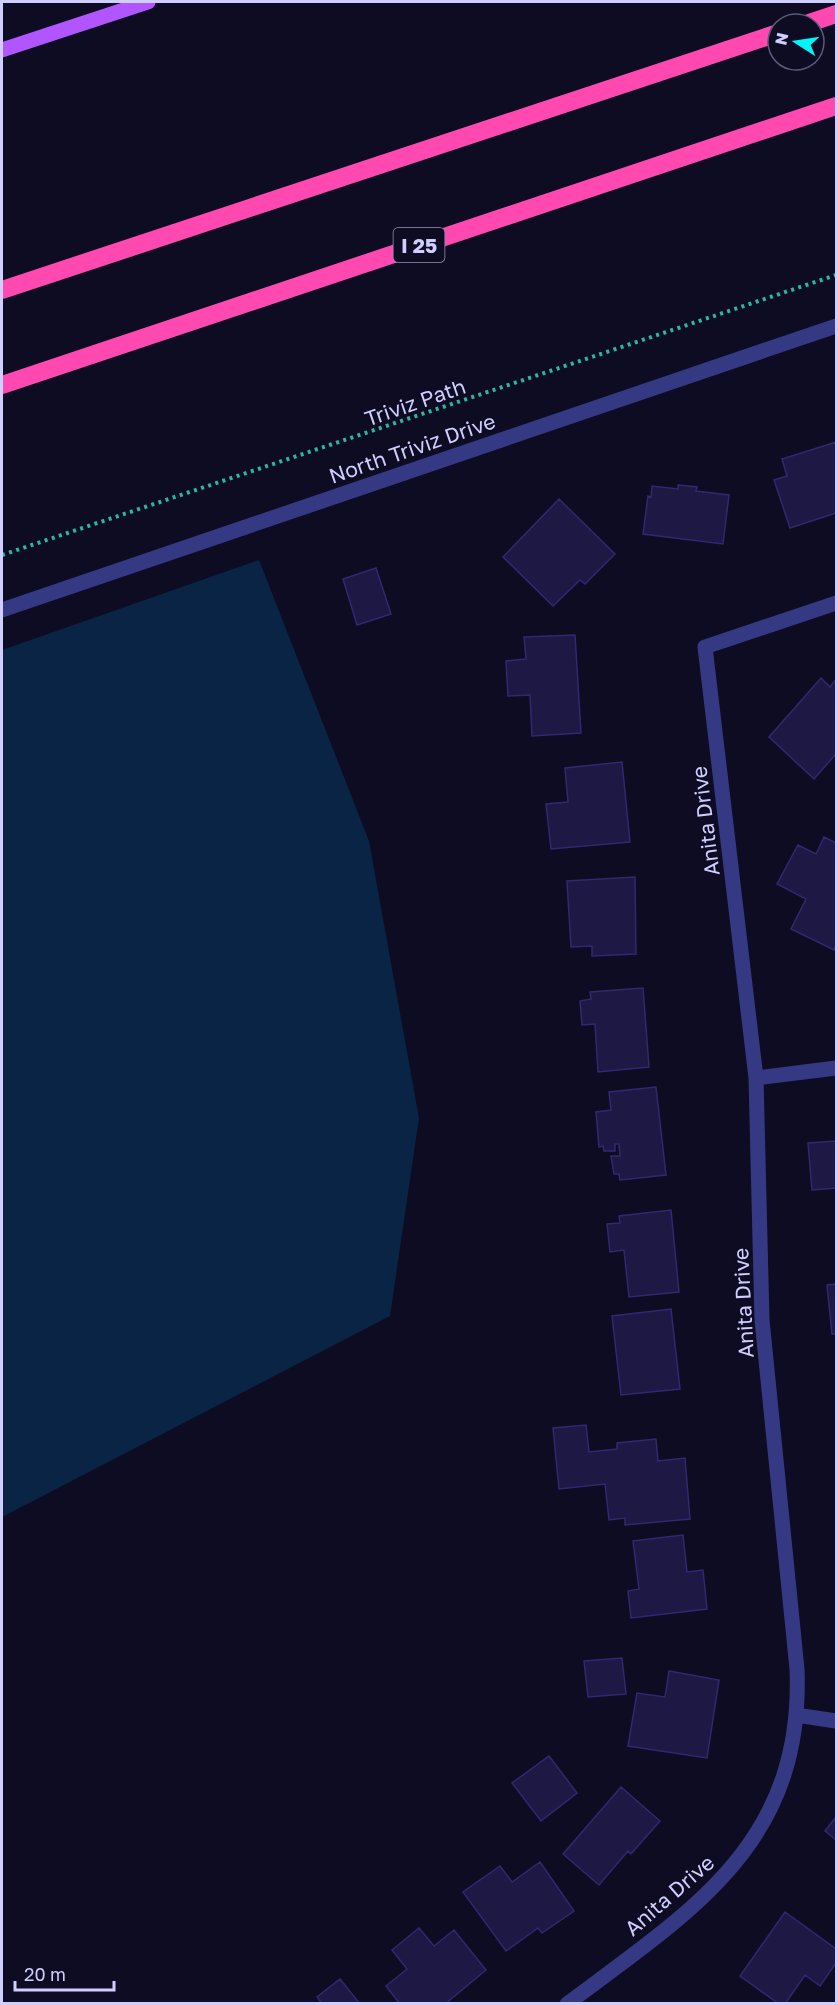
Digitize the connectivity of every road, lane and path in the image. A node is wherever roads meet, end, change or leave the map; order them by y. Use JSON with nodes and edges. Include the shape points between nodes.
{"nodes":[{"id":1,"x":148,"y":2,"type":"edge"},
{"id":2,"x":766,"y":37,"type":"edge"},
{"id":3,"x":2,"y":50,"type":"edge"},
{"id":4,"x":837,"y":106,"type":"edge"},
{"id":5,"x":837,"y":275,"type":"edge"},
{"id":6,"x":2,"y":290,"type":"edge"},
{"id":7,"x":837,"y":326,"type":"edge"},
{"id":8,"x":2,"y":385,"type":"edge"},
{"id":9,"x":2,"y":555,"type":"edge"},
{"id":10,"x":837,"y":603,"type":"edge"},
{"id":11,"x":2,"y":610,"type":"edge"},
{"id":12,"x":837,"y":1068,"type":"edge"},
{"id":13,"x":756,"y":1078,"type":"junction"},
{"id":14,"x":796,"y":1715,"type":"junction"},
{"id":15,"x":837,"y":1721,"type":"edge"},
{"id":16,"x":567,"y":2004,"type":"edge"}],
"edges":[{"from":1,"to":3,"type":"main road"},
{"from":2,"to":6,"type":"highway"},
{"from":4,"to":8,"type":"highway","number":"I 25"},
{"from":5,"to":9,"type":"path","name":"Triviz Path"},
{"from":7,"to":11,"type":"street","name":"North Triviz Drive"},
{"from":10,"to":13,"type":"street","name":"Anita Drive","via":[[705,647]]},
{"from":12,"to":13,"type":"street"},
{"from":13,"to":14,"type":"street","name":"Anita Drive","via":[[762,1320],[794,1643]]},
{"from":14,"to":15,"type":"street"},
{"from":14,"to":16,"type":"street","name":"Anita Drive","via":[[789,1755],[772,1802],[758,1831],[732,1867],[678,1920]]}]}
